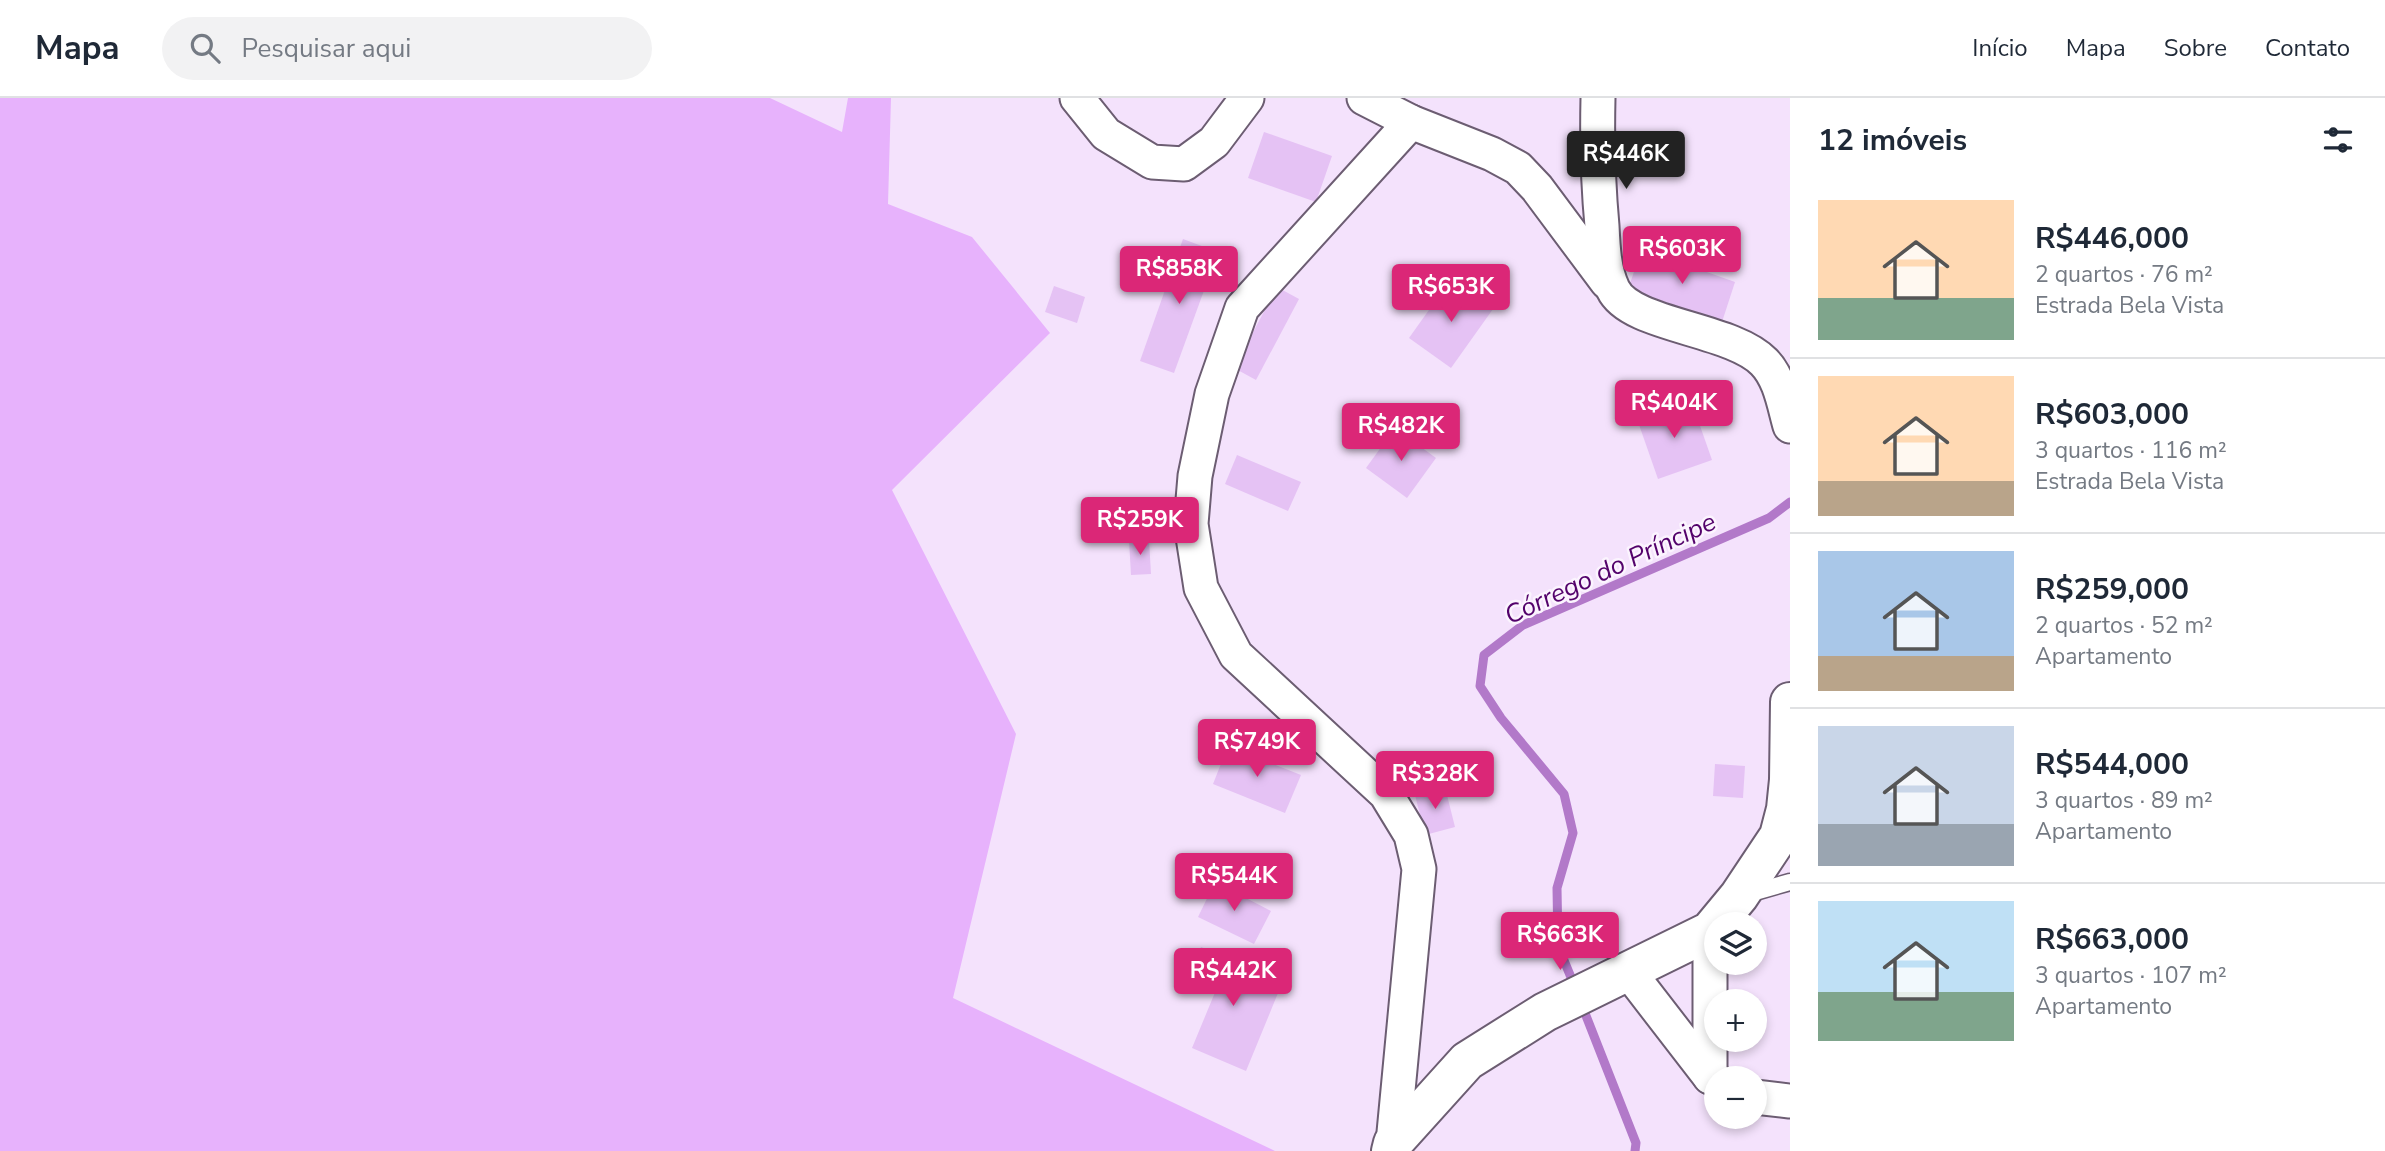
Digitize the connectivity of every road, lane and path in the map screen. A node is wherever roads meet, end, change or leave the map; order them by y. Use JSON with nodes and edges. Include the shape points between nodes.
{"nodes":[{"id":1,"x":1077,"y":98,"type":"edge"},
{"id":2,"x":1247,"y":98,"type":"edge"},
{"id":3,"x":1364,"y":98,"type":"edge"},
{"id":4,"x":1598,"y":98,"type":"edge"},
{"id":5,"x":1410,"y":122,"type":"junction"},
{"id":6,"x":1613,"y":290,"type":"junction"},
{"id":7,"x":1790,"y":426,"type":"edge"},
{"id":8,"x":1790,"y":702,"type":"edge"},
{"id":9,"x":1790,"y":882,"type":"edge"},
{"id":10,"x":1739,"y":896,"type":"junction"},
{"id":11,"x":1726,"y":912,"type":"edge"},
{"id":12,"x":1704,"y":934,"type":"edge"},
{"id":13,"x":1711,"y":975,"type":"edge"},
{"id":14,"x":1615,"y":979,"type":"junction"},
{"id":15,"x":1713,"y":1066,"type":"edge"},
{"id":16,"x":1704,"y":1070,"type":"edge"},
{"id":17,"x":1767,"y":1098,"type":"edge"},
{"id":18,"x":1790,"y":1101,"type":"edge"},
{"id":19,"x":1392,"y":1147,"type":"edge"}],
"edges":[{"from":1,"to":2,"type":"street","via":[[1106,134],[1152,162],[1184,164],[1214,142]]},
{"from":3,"to":5,"type":"street"},
{"from":4,"to":6,"type":"street","via":[[1597,167],[1605,261]]},
{"from":5,"to":6,"type":"street","via":[[1518,168]]},
{"from":5,"to":19,"type":"street","via":[[1242,308],[1212,394],[1195,476],[1191,524],[1200,588],[1236,655],[1386,794],[1411,835],[1419,869]]},
{"from":6,"to":7,"type":"street","via":[[1622,303],[1754,354],[1777,382]]},
{"from":8,"to":10,"type":"street","via":[[1789,780],[1779,836]]},
{"from":9,"to":10,"type":"lane"},
{"from":10,"to":11,"type":"street"},
{"from":12,"to":14,"type":"street"},
{"from":13,"to":15,"type":"street"},
{"from":14,"to":16,"type":"street"},
{"from":14,"to":19,"type":"street","via":[[1545,1012],[1467,1061]]},
{"from":17,"to":18,"type":"street"}]}
